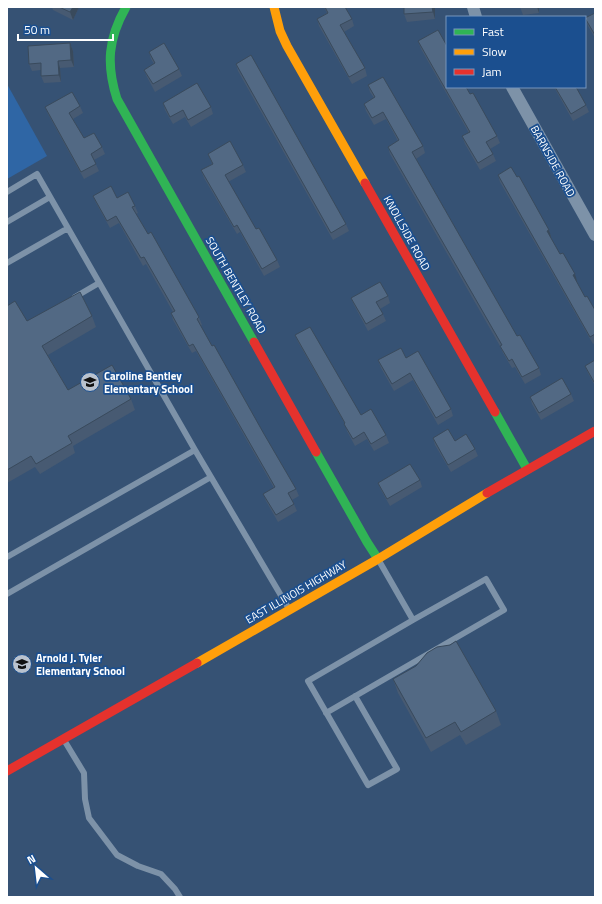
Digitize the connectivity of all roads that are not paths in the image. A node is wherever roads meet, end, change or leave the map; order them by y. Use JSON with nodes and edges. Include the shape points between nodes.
{"nodes":[{"id":1,"x":274,"y":7,"type":"edge"},
{"id":2,"x":124,"y":11,"type":"edge"},
{"id":3,"x":513,"y":88,"type":"edge"},
{"id":4,"x":7,"y":192,"type":"edge"},
{"id":5,"x":50,"y":197,"type":"junction"},
{"id":6,"x":7,"y":222,"type":"edge"},
{"id":7,"x":68,"y":228,"type":"junction"},
{"id":8,"x":595,"y":235,"type":"edge"},
{"id":9,"x":7,"y":263,"type":"edge"},
{"id":10,"x":99,"y":283,"type":"junction"},
{"id":11,"x":66,"y":302,"type":"edge"},
{"id":12,"x":595,"y":431,"type":"edge"},
{"id":13,"x":195,"y":450,"type":"junction"},
{"id":14,"x":527,"y":469,"type":"junction"},
{"id":15,"x":211,"y":477,"type":"junction"},
{"id":16,"x":7,"y":557,"type":"edge"},
{"id":17,"x":378,"y":559,"type":"junction"},
{"id":18,"x":7,"y":594,"type":"edge"},
{"id":19,"x":290,"y":610,"type":"junction"},
{"id":20,"x":413,"y":620,"type":"junction"},
{"id":21,"x":355,"y":696,"type":"junction"},
{"id":22,"x":326,"y":713,"type":"junction"},
{"id":23,"x":63,"y":739,"type":"junction"},
{"id":24,"x":7,"y":771,"type":"edge"},
{"id":25,"x":180,"y":897,"type":"edge"}],
"edges":[{"from":1,"to":14,"type":"street","name":"KNOLLSIDE ROAD","via":[[287,46]]},
{"from":2,"to":17,"type":"street","name":"SOUTH BENTLEY ROAD","via":[[113,34],[110,57],[111,77],[117,99]]},
{"from":3,"to":8,"type":"street","name":"BARNSIDE ROAD"},
{"from":4,"to":5,"type":"lane","via":[[37,174]]},
{"from":5,"to":6,"type":"lane"},
{"from":5,"to":7,"type":"lane"},
{"from":7,"to":9,"type":"lane"},
{"from":7,"to":10,"type":"lane"},
{"from":10,"to":11,"type":"lane"},
{"from":10,"to":13,"type":"lane"},
{"from":12,"to":14,"type":"street","name":"EAST ILLINOIS HIGHWAY"},
{"from":13,"to":15,"type":"lane"},
{"from":13,"to":16,"type":"lane"},
{"from":14,"to":17,"type":"street","name":"EAST ILLINOIS HIGHWAY"},
{"from":15,"to":18,"type":"lane"},
{"from":15,"to":19,"type":"lane"},
{"from":17,"to":19,"type":"street","name":"EAST ILLINOIS HIGHWAY"},
{"from":17,"to":20,"type":"lane"},
{"from":19,"to":23,"type":"street","name":"EAST ILLINOIS HIGHWAY"},
{"from":20,"to":21,"type":"lane","via":[[486,579],[504,610]]},
{"from":20,"to":22,"type":"lane","via":[[308,681]]},
{"from":21,"to":22,"type":"lane"},
{"from":21,"to":22,"type":"lane","via":[[397,768],[368,785]]},
{"from":23,"to":24,"type":"street","name":"EAST ILLINOIS HIGHWAY"},
{"from":23,"to":25,"type":"lane","via":[[84,773],[89,818],[117,855],[161,874]]}]}
